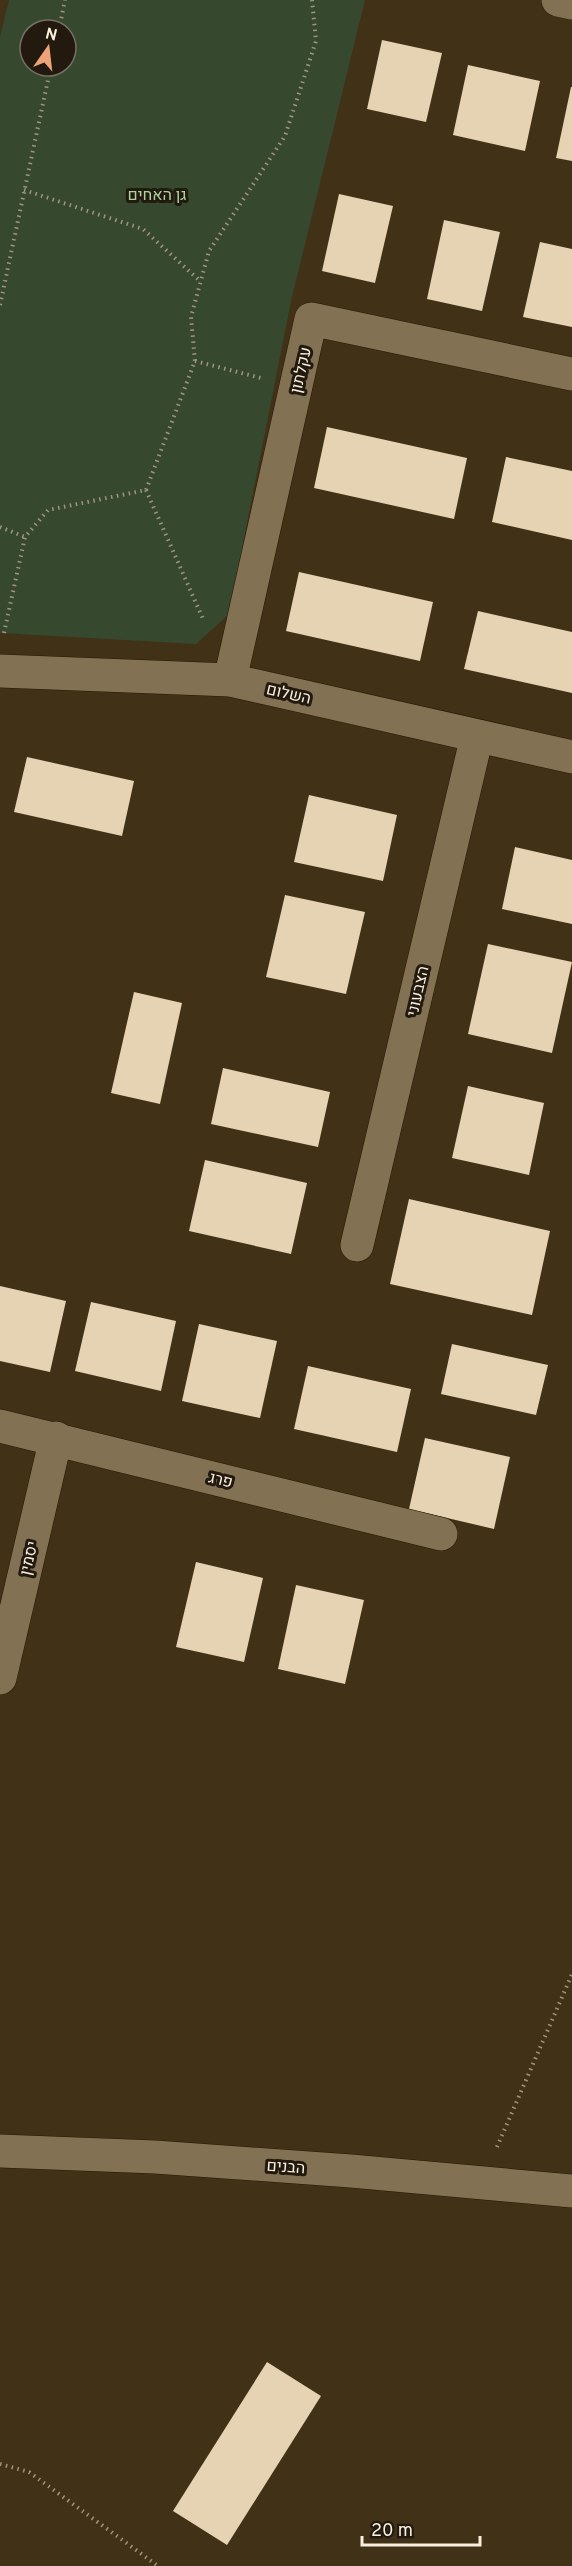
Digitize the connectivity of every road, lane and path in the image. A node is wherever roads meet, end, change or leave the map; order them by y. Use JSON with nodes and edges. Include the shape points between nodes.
{"nodes":[{"id":1,"x":65,"y":0,"type":"edge"},
{"id":2,"x":312,"y":0,"type":"edge"},
{"id":3,"x":558,"y":0,"type":"edge"},
{"id":4,"x":572,"y":3,"type":"edge"},
{"id":5,"x":61,"y":18,"type":"edge"},
{"id":6,"x":48,"y":78,"type":"edge"},
{"id":7,"x":24,"y":190,"type":"junction"},
{"id":8,"x":200,"y":282,"type":"junction"},
{"id":9,"x":0,"y":305,"type":"edge"},
{"id":10,"x":195,"y":361,"type":"junction"},
{"id":11,"x":572,"y":374,"type":"edge"},
{"id":12,"x":296,"y":387,"type":"junction"},
{"id":13,"x":146,"y":490,"type":"junction"},
{"id":14,"x":0,"y":527,"type":"edge"},
{"id":15,"x":25,"y":537,"type":"junction"},
{"id":16,"x":206,"y":627,"type":"dead end"},
{"id":17,"x":1,"y":656,"type":"edge"},
{"id":18,"x":230,"y":680,"type":"junction"},
{"id":19,"x":477,"y":736,"type":"junction"},
{"id":20,"x":572,"y":757,"type":"edge"},
{"id":21,"x":357,"y":1245,"type":"dead end"},
{"id":22,"x":0,"y":1426,"type":"edge"},
{"id":23,"x":56,"y":1438,"type":"junction"},
{"id":24,"x":441,"y":1534,"type":"dead end"},
{"id":25,"x":0,"y":1678,"type":"edge"},
{"id":26,"x":572,"y":1974,"type":"edge"},
{"id":27,"x":0,"y":2151,"type":"edge"},
{"id":28,"x":481,"y":2182,"type":"junction"},
{"id":29,"x":572,"y":2191,"type":"edge"},
{"id":30,"x":0,"y":2464,"type":"edge"},
{"id":31,"x":158,"y":2566,"type":"edge"}],
"edges":[{"from":1,"to":5,"type":"path"},
{"from":2,"to":8,"type":"path","via":[[316,41],[285,136],[209,251]]},
{"from":3,"to":4,"type":"street"},
{"from":6,"to":7,"type":"path"},
{"from":7,"to":8,"type":"path","via":[[143,230]]},
{"from":7,"to":9,"type":"path"},
{"from":8,"to":10,"type":"path","via":[[191,317]]},
{"from":10,"to":12,"type":"path"},
{"from":10,"to":13,"type":"path"},
{"from":11,"to":12,"type":"street","name":"עקלתון","via":[[311,319]]},
{"from":12,"to":18,"type":"street","name":"עקלתון"},
{"from":13,"to":15,"type":"path","via":[[48,510]]},
{"from":13,"to":16,"type":"path"},
{"from":14,"to":15,"type":"path"},
{"from":15,"to":17,"type":"path"},
{"from":17,"to":18,"type":"street","name":"השלום"},
{"from":18,"to":19,"type":"street","name":"השלום"},
{"from":19,"to":20,"type":"street","name":"השלום"},
{"from":19,"to":21,"type":"street","name":"הצבעוני"},
{"from":22,"to":23,"type":"street","name":"פרג"},
{"from":23,"to":24,"type":"street","name":"פרג"},
{"from":23,"to":25,"type":"street","name":"יסמין"},
{"from":26,"to":28,"type":"path"},
{"from":27,"to":28,"type":"street","name":"הבנים","via":[[155,2157]]},
{"from":28,"to":29,"type":"street","name":"הבנים"},
{"from":30,"to":31,"type":"path","via":[[29,2472]]}]}
